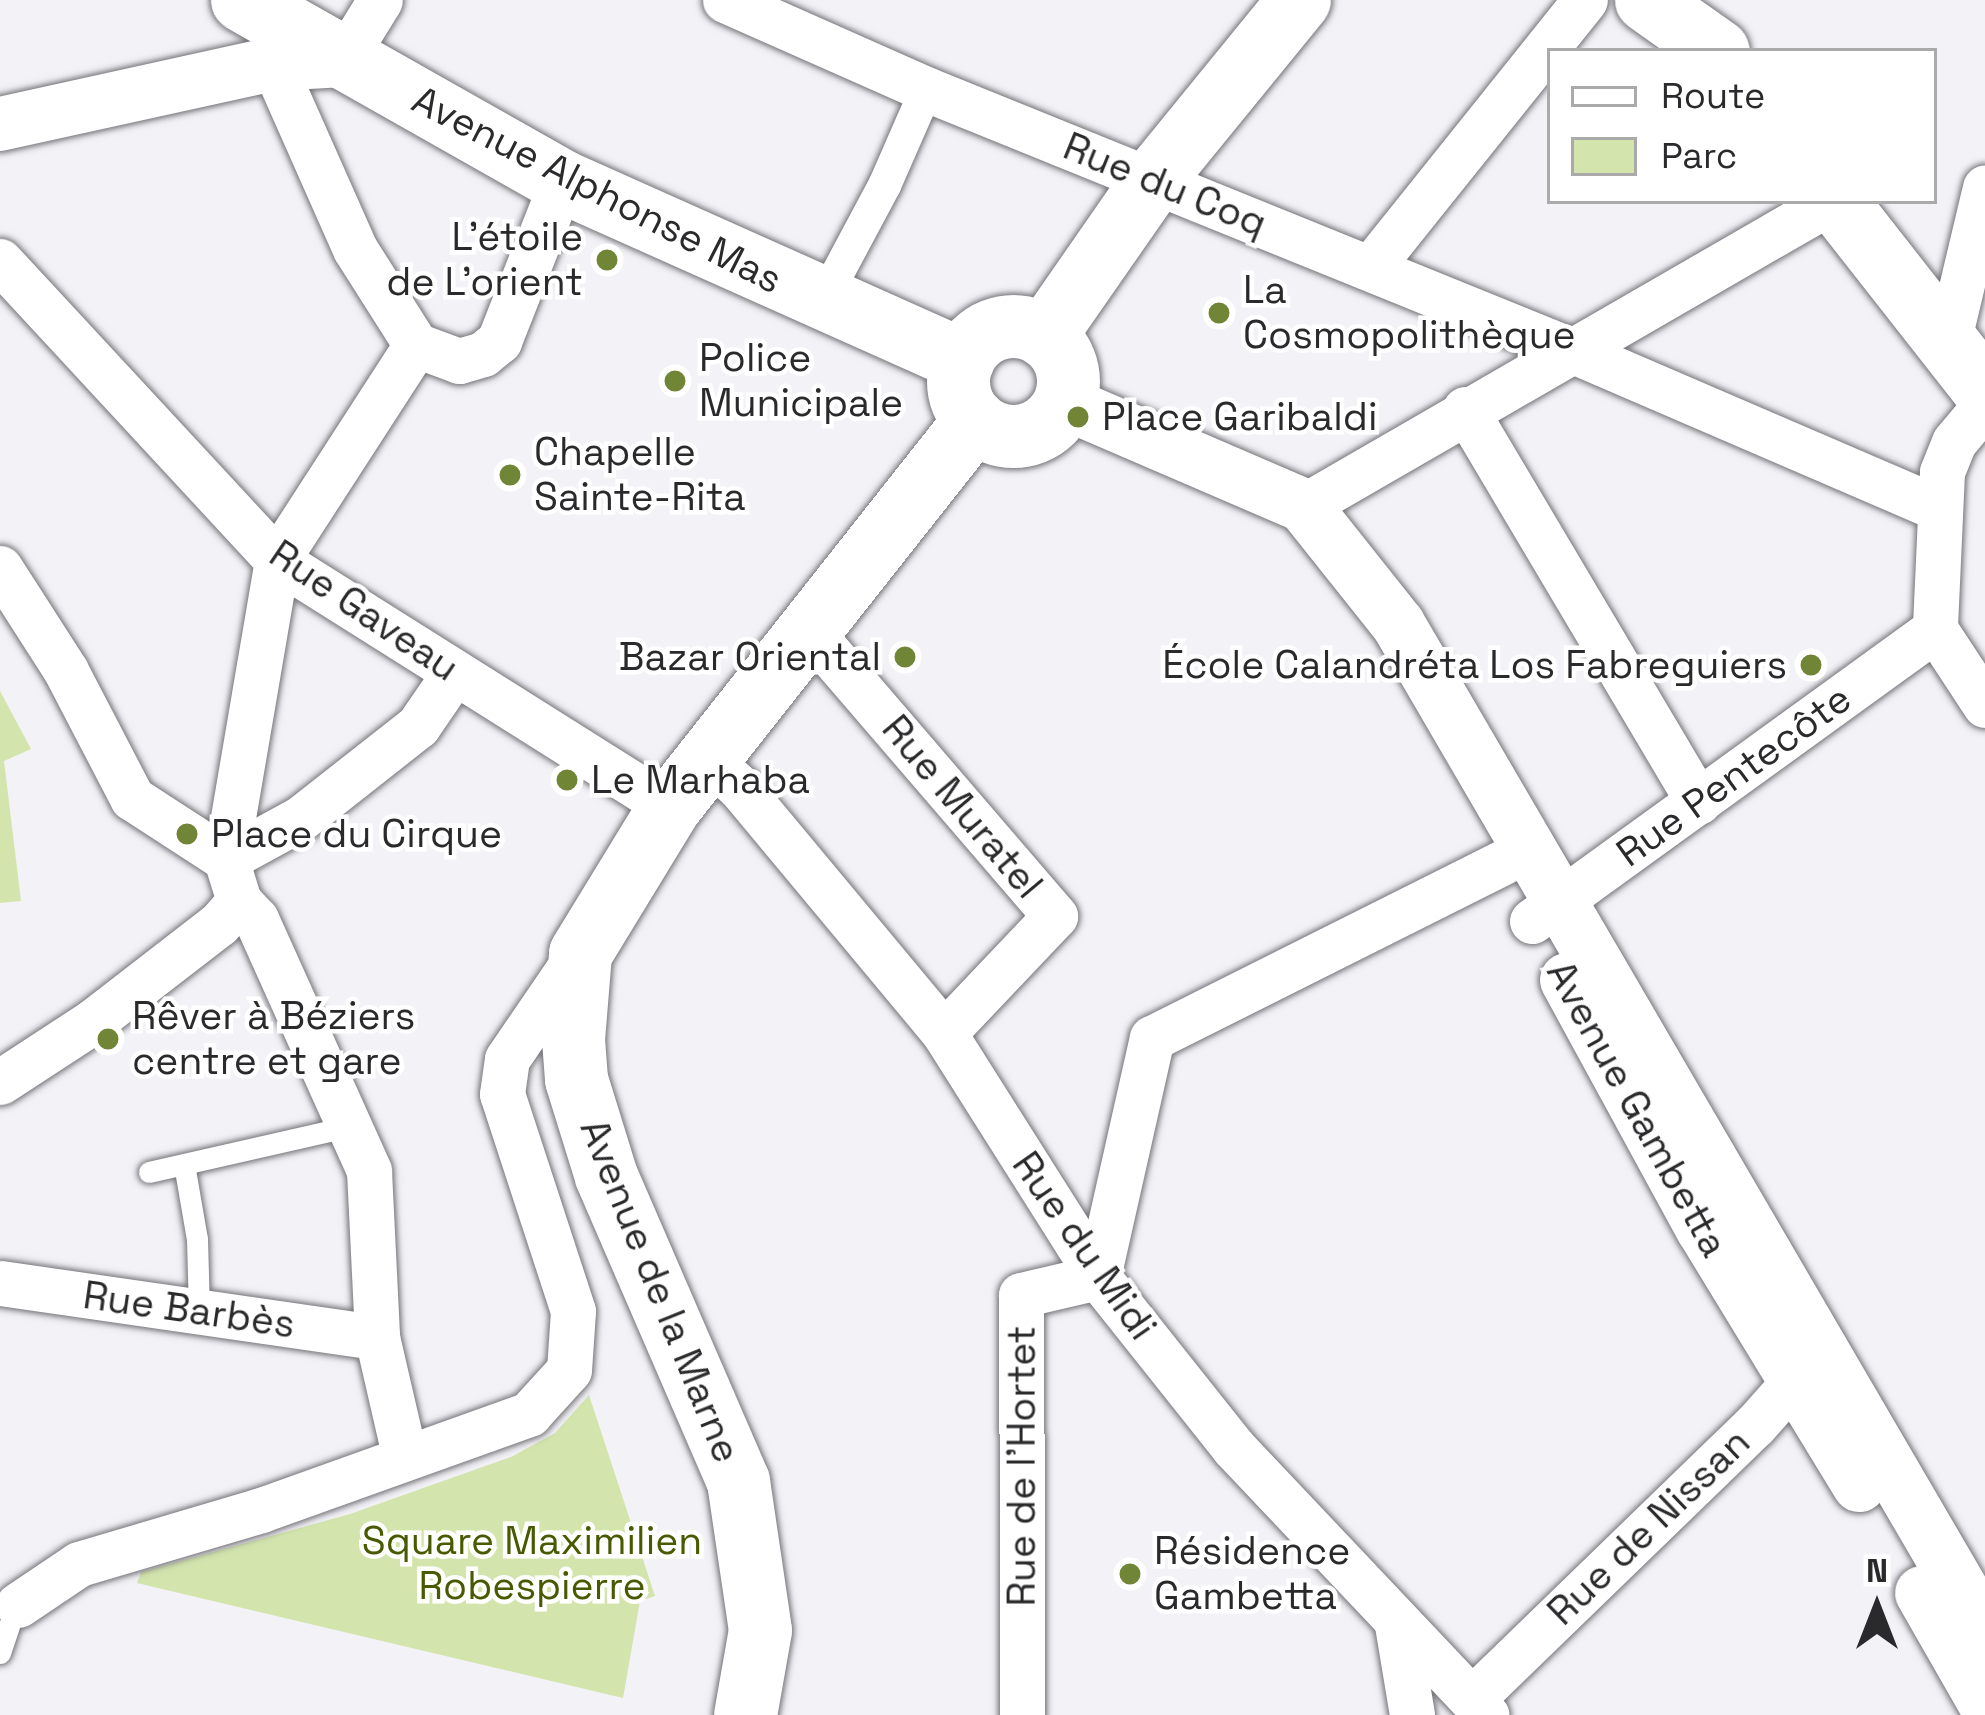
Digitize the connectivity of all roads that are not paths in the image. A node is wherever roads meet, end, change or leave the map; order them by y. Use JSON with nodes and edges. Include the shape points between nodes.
{"nodes":[{"id":1,"x":242,"y":0,"type":"edge"},
{"id":2,"x":380,"y":0,"type":"edge"},
{"id":3,"x":725,"y":0,"type":"edge"},
{"id":4,"x":1299,"y":0,"type":"edge"},
{"id":5,"x":1585,"y":0,"type":"edge"},
{"id":6,"x":1646,"y":0,"type":"edge"},
{"id":7,"x":1714,"y":48,"type":"edge"},
{"id":8,"x":343,"y":60,"type":"junction"},
{"id":9,"x":273,"y":64,"type":"junction"},
{"id":10,"x":926,"y":89,"type":"junction"},
{"id":11,"x":0,"y":124,"type":"edge"},
{"id":12,"x":1153,"y":179,"type":"junction"},
{"id":13,"x":562,"y":181,"type":"junction"},
{"id":14,"x":1985,"y":187,"type":"edge"},
{"id":15,"x":1829,"y":204,"type":"edge"},
{"id":16,"x":1836,"y":204,"type":"edge"},
{"id":17,"x":0,"y":263,"type":"edge"},
{"id":18,"x":1371,"y":268,"type":"junction"},
{"id":19,"x":822,"y":301,"type":"junction"},
{"id":20,"x":1044,"y":336,"type":"junction"},
{"id":21,"x":416,"y":346,"type":"junction"},
{"id":22,"x":1571,"y":350,"type":"junction"},
{"id":23,"x":963,"y":360,"type":"junction"},
{"id":24,"x":1966,"y":369,"type":"edge"},
{"id":25,"x":1064,"y":402,"type":"junction"},
{"id":26,"x":1985,"y":405,"type":"edge"},
{"id":27,"x":1465,"y":410,"type":"junction"},
{"id":28,"x":975,"y":420,"type":"junction"},
{"id":29,"x":1304,"y":506,"type":"junction"},
{"id":30,"x":1937,"y":508,"type":"junction"},
{"id":31,"x":277,"y":560,"type":"junction"},
{"id":32,"x":0,"y":568,"type":"edge"},
{"id":33,"x":1935,"y":629,"type":"junction"},
{"id":34,"x":809,"y":631,"type":"junction"},
{"id":35,"x":455,"y":672,"type":"junction"},
{"id":36,"x":1985,"y":704,"type":"edge"},
{"id":37,"x":707,"y":758,"type":"junction"},
{"id":38,"x":1698,"y":802,"type":"junction"},
{"id":39,"x":670,"y":807,"type":"junction"},
{"id":40,"x":1503,"y":862,"type":"junction"},
{"id":41,"x":232,"y":880,"type":"junction"},
{"id":42,"x":1548,"y":910,"type":"junction"},
{"id":43,"x":580,"y":953,"type":"junction"},
{"id":44,"x":944,"y":1033,"type":"junction"},
{"id":45,"x":0,"y":1082,"type":"edge"},
{"id":46,"x":353,"y":1126,"type":"junction"},
{"id":47,"x":184,"y":1164,"type":"junction"},
{"id":48,"x":149,"y":1172,"type":"dead end"},
{"id":49,"x":1098,"y":1277,"type":"junction"},
{"id":50,"x":0,"y":1283,"type":"edge"},
{"id":51,"x":199,"y":1312,"type":"junction"},
{"id":52,"x":377,"y":1337,"type":"junction"},
{"id":53,"x":1807,"y":1366,"type":"junction"},
{"id":54,"x":405,"y":1458,"type":"junction"},
{"id":55,"x":9,"y":1604,"type":"edge"},
{"id":56,"x":1397,"y":1625,"type":"junction"},
{"id":57,"x":1985,"y":1630,"type":"edge"},
{"id":58,"x":0,"y":1654,"type":"edge"},
{"id":59,"x":1985,"y":1702,"type":"edge"},
{"id":60,"x":1479,"y":1707,"type":"edge"},
{"id":61,"x":745,"y":1715,"type":"edge"},
{"id":62,"x":1022,"y":1715,"type":"edge"},
{"id":63,"x":1412,"y":1715,"type":"edge"}],
"edges":[{"from":1,"to":8,"type":"main road","name":"Avenue Alphonse Mas"},
{"from":2,"to":8,"type":"street"},
{"from":3,"to":10,"type":"street","name":"Rue du Coq"},
{"from":4,"to":12,"type":"main road"},
{"from":5,"to":18,"type":"street"},
{"from":6,"to":7,"type":"main road"},
{"from":8,"to":9,"type":"street"},
{"from":8,"to":13,"type":"main road","name":"Avenue Alphonse Mas"},
{"from":9,"to":11,"type":"street"},
{"from":9,"to":21,"type":"street","via":[[355,249]]},
{"from":10,"to":12,"type":"street","name":"Rue du Coq"},
{"from":10,"to":19,"type":"street"},
{"from":12,"to":18,"type":"street","name":"Rue du Coq"},
{"from":12,"to":20,"type":"main road"},
{"from":13,"to":19,"type":"main road","name":"Avenue Alphonse Mas"},
{"from":13,"to":21,"type":"street","via":[[499,341],[459,361]]},
{"from":14,"to":24,"type":"street"},
{"from":15,"to":22,"type":"street"},
{"from":16,"to":24,"type":"main road"},
{"from":17,"to":31,"type":"street","name":"Rue Gaveau"},
{"from":18,"to":22,"type":"street","name":"Rue du Coq"},
{"from":19,"to":23,"type":"main road","name":"Avenue Alphonse Mas"},
{"from":20,"to":23,"type":"main road","via":[[998,328]]},
{"from":20,"to":25,"type":"main road","via":[[1066,366]]},
{"from":21,"to":31,"type":"street"},
{"from":22,"to":27,"type":"street"},
{"from":22,"to":30,"type":"street","name":"Rue du Coq"},
{"from":23,"to":28,"type":"main road","via":[[959,392]]},
{"from":25,"to":28,"type":"main road","via":[[1048,423],[1024,434],[998,434]]},
{"from":25,"to":29,"type":"street","name":"Avenue Gambetta"},
{"from":26,"to":30,"type":"street","via":[[1954,442]]},
{"from":27,"to":29,"type":"street"},
{"from":27,"to":38,"type":"street"},
{"from":28,"to":34,"type":"main road","name":"Avenue de la Marne"},
{"from":29,"to":40,"type":"street","name":"Avenue Gambetta"},
{"from":29,"to":42,"type":"street","name":"Avenue Gambetta","via":[[1397,624]]},
{"from":30,"to":33,"type":"street"},
{"from":31,"to":35,"type":"street","name":"Rue Gaveau"},
{"from":31,"to":41,"type":"street"},
{"from":32,"to":41,"type":"street","via":[[131,798]]},
{"from":33,"to":36,"type":"street"},
{"from":33,"to":38,"type":"street","name":"Rue Pentecôte"},
{"from":34,"to":37,"type":"main road","name":"Avenue de la Marne"},
{"from":34,"to":44,"type":"street","name":"Rue Muratel","via":[[1055,916]]},
{"from":35,"to":39,"type":"street","name":"Rue Gaveau"},
{"from":35,"to":41,"type":"street","via":[[418,726]]},
{"from":37,"to":39,"type":"main road","name":"Avenue de la Marne"},
{"from":37,"to":44,"type":"street","name":"Rue du Midi"},
{"from":38,"to":42,"type":"street","name":"Rue Pentecôte"},
{"from":39,"to":43,"type":"main road","name":"Avenue de la Marne"},
{"from":40,"to":42,"type":"street","name":"Avenue Gambetta"},
{"from":40,"to":49,"type":"street","via":[[1152,1038]]},
{"from":41,"to":45,"type":"street","via":[[219,924]]},
{"from":41,"to":46,"type":"street"},
{"from":42,"to":53,"type":"street","name":"Avenue Gambetta"},
{"from":43,"to":54,"type":"street","via":[[507,1059],[502,1094],[573,1311],[569,1370],[530,1414]]},
{"from":43,"to":61,"type":"main road","name":"Avenue de la Marne","via":[[576,1078],[606,1176],[738,1481],[760,1630]]},
{"from":44,"to":49,"type":"street","name":"Rue du Midi"},
{"from":46,"to":47,"type":"lane"},
{"from":46,"to":52,"type":"street","via":[[369,1172]]},
{"from":47,"to":48,"type":"lane"},
{"from":47,"to":51,"type":"lane"},
{"from":49,"to":56,"type":"street","name":"Rue du Midi","via":[[1233,1448]]},
{"from":49,"to":62,"type":"street","name":"Rue de l'Hortet","via":[[1021,1295]]},
{"from":50,"to":51,"type":"street","name":"Rue Barbès"},
{"from":51,"to":52,"type":"street","name":"Rue Barbès"},
{"from":52,"to":54,"type":"street"},
{"from":53,"to":57,"type":"street","name":"Avenue Gambetta"},
{"from":53,"to":59,"type":"street","name":"Avenue Gambetta","via":[[1834,1441]]},
{"from":53,"to":60,"type":"street","name":"Rue de Nissan"},
{"from":54,"to":55,"type":"street","via":[[79,1564]]},
{"from":55,"to":58,"type":"lane"},
{"from":56,"to":60,"type":"street","name":"Rue du Midi"},
{"from":56,"to":63,"type":"street"}]}
